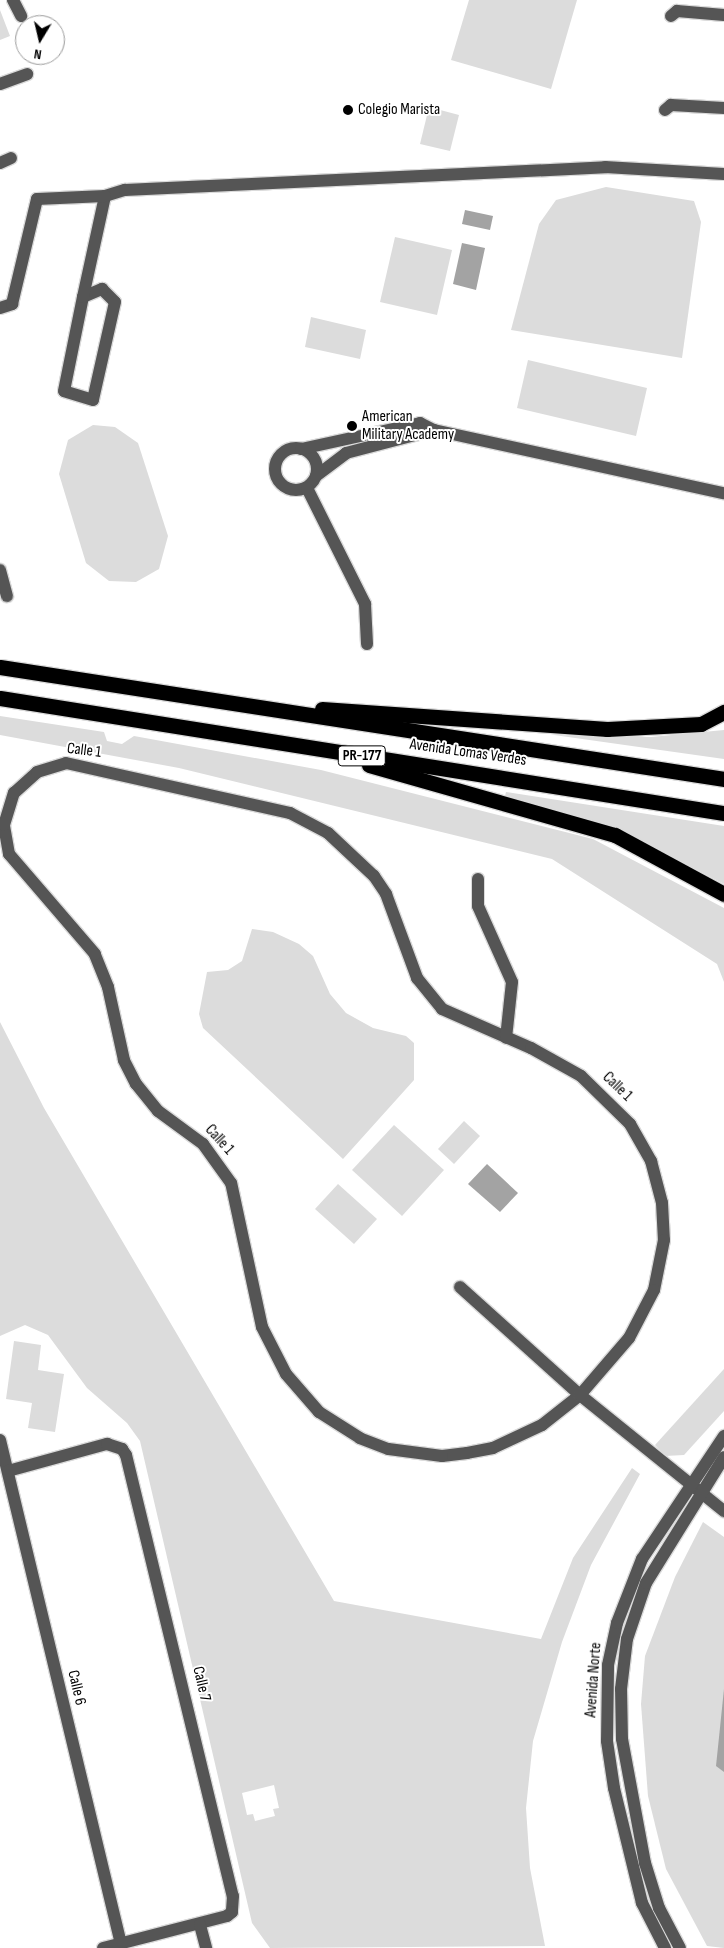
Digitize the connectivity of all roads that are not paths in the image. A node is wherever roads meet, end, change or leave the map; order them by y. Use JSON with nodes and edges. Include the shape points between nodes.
{"nodes":[{"id":1,"x":13,"y":0,"type":"edge"},
{"id":2,"x":21,"y":15,"type":"edge"},
{"id":3,"x":724,"y":15,"type":"edge"},
{"id":4,"x":671,"y":16,"type":"dead end"},
{"id":5,"x":27,"y":74,"type":"dead end"},
{"id":6,"x":0,"y":84,"type":"edge"},
{"id":7,"x":724,"y":108,"type":"edge"},
{"id":8,"x":665,"y":110,"type":"dead end"},
{"id":9,"x":724,"y":174,"type":"edge"},
{"id":10,"x":105,"y":196,"type":"junction"},
{"id":11,"x":83,"y":297,"type":"junction"},
{"id":12,"x":0,"y":308,"type":"edge"},
{"id":13,"x":434,"y":430,"type":"junction"},
{"id":14,"x":302,"y":448,"type":"junction"},
{"id":15,"x":316,"y":476,"type":"junction"},
{"id":16,"x":307,"y":488,"type":"junction"},
{"id":17,"x":724,"y":493,"type":"edge"},
{"id":18,"x":0,"y":570,"type":"edge"},
{"id":19,"x":7,"y":596,"type":"dead end"},
{"id":20,"x":367,"y":644,"type":"dead end"},
{"id":21,"x":0,"y":667,"type":"edge"},
{"id":22,"x":0,"y":698,"type":"edge"},
{"id":23,"x":271,"y":709,"type":"junction"},
{"id":24,"x":724,"y":712,"type":"edge"},
{"id":25,"x":724,"y":722,"type":"edge"},
{"id":26,"x":701,"y":724,"type":"junction"},
{"id":27,"x":280,"y":744,"type":"junction"},
{"id":28,"x":724,"y":778,"type":"edge"},
{"id":29,"x":724,"y":813,"type":"edge"},
{"id":30,"x":478,"y":878,"type":"dead end"},
{"id":31,"x":724,"y":894,"type":"edge"},
{"id":32,"x":506,"y":1038,"type":"junction"},
{"id":33,"x":460,"y":1287,"type":"dead end"},
{"id":34,"x":580,"y":1395,"type":"junction"},
{"id":35,"x":724,"y":1436,"type":"edge"},
{"id":36,"x":0,"y":1440,"type":"edge"},
{"id":37,"x":724,"y":1457,"type":"edge"},
{"id":38,"x":8,"y":1471,"type":"junction"},
{"id":39,"x":689,"y":1484,"type":"junction"},
{"id":40,"x":699,"y":1493,"type":"junction"},
{"id":41,"x":724,"y":1511,"type":"edge"},
{"id":42,"x":200,"y":1924,"type":"junction"},
{"id":43,"x":121,"y":1944,"type":"junction"},
{"id":44,"x":103,"y":1948,"type":"edge"},
{"id":45,"x":206,"y":1948,"type":"edge"},
{"id":46,"x":665,"y":1948,"type":"edge"},
{"id":47,"x":680,"y":1948,"type":"edge"}],
"edges":[{"from":1,"to":2,"type":"street"},
{"from":3,"to":4,"type":"street","via":[[677,11]]},
{"from":5,"to":6,"type":"street"},
{"from":7,"to":8,"type":"street","via":[[671,105]]},
{"from":9,"to":10,"type":"street","via":[[605,167],[125,190]]},
{"from":10,"to":11,"type":"street"},
{"from":10,"to":12,"type":"street","via":[[37,198],[12,304]]},
{"from":11,"to":11,"type":"street","via":[[64,391],[93,400],[115,302],[102,289]]},
{"from":13,"to":14,"type":"street","via":[[420,423]]},
{"from":13,"to":15,"type":"street","via":[[424,436],[346,452]]},
{"from":13,"to":17,"type":"street"},
{"from":14,"to":15,"type":"street","via":[[316,463]]},
{"from":14,"to":16,"type":"street","via":[[281,453],[274,472],[286,489]]},
{"from":15,"to":16,"type":"street"},
{"from":16,"to":20,"type":"street","via":[[365,604]]},
{"from":18,"to":19,"type":"street"},
{"from":21,"to":23,"type":"highway","name":"Avenida Lomas Verdes","number":"PR-177"},
{"from":22,"to":27,"type":"highway","name":"Avenida Lomas Verdes","number":"PR-177"},
{"from":23,"to":26,"type":"highway","via":[[367,709],[607,730]]},
{"from":23,"to":28,"type":"highway","name":"Avenida Lomas Verdes","number":"PR-177"},
{"from":24,"to":26,"type":"highway"},
{"from":25,"to":26,"type":"highway"},
{"from":27,"to":29,"type":"highway","name":"Avenida Lomas Verdes","number":"PR-177","via":[[560,784]]},
{"from":27,"to":31,"type":"highway","via":[[372,766],[615,835]]},
{"from":30,"to":32,"type":"street","via":[[478,906],[512,982]]},
{"from":32,"to":34,"type":"street","name":"Calle 1","via":[[555,1061],[600,1091],[642,1141],[658,1182],[664,1240],[654,1290],[629,1338]]},
{"from":32,"to":34,"type":"street","name":"Calle 1","via":[[457,1018],[428,995],[409,962],[386,894],[374,876],[348,847],[309,821],[66,763],[37,772],[14,792],[4,825],[9,854],[95,954],[108,987],[124,1060],[136,1084],[158,1111],[203,1144],[231,1183],[262,1327],[286,1374],[301,1393],[343,1429],[379,1447],[442,1456],[493,1448],[519,1438]]},
{"from":33,"to":34,"type":"street"},
{"from":34,"to":39,"type":"street"},
{"from":35,"to":39,"type":"street","name":"Avenida Norte"},
{"from":36,"to":38,"type":"street","name":"Calle 6"},
{"from":37,"to":40,"type":"street","name":"Avenida Norte"},
{"from":38,"to":42,"type":"street","name":"Calle 7","via":[[106,1444],[122,1449],[126,1455],[234,1896],[232,1912]]},
{"from":38,"to":43,"type":"street","name":"Calle 6"},
{"from":39,"to":40,"type":"street"},
{"from":39,"to":46,"type":"street","name":"Avenida Norte","via":[[642,1559],[626,1595],[612,1641],[607,1684],[607,1741],[616,1796],[642,1903]]},
{"from":40,"to":41,"type":"street"},
{"from":40,"to":47,"type":"street","name":"Avenida Norte","via":[[646,1583],[627,1639],[621,1689],[622,1739],[646,1863],[659,1908]]},
{"from":42,"to":43,"type":"street","name":"Calle 7"},
{"from":42,"to":45,"type":"street"},
{"from":43,"to":44,"type":"street","name":"Calle 7"}]}
